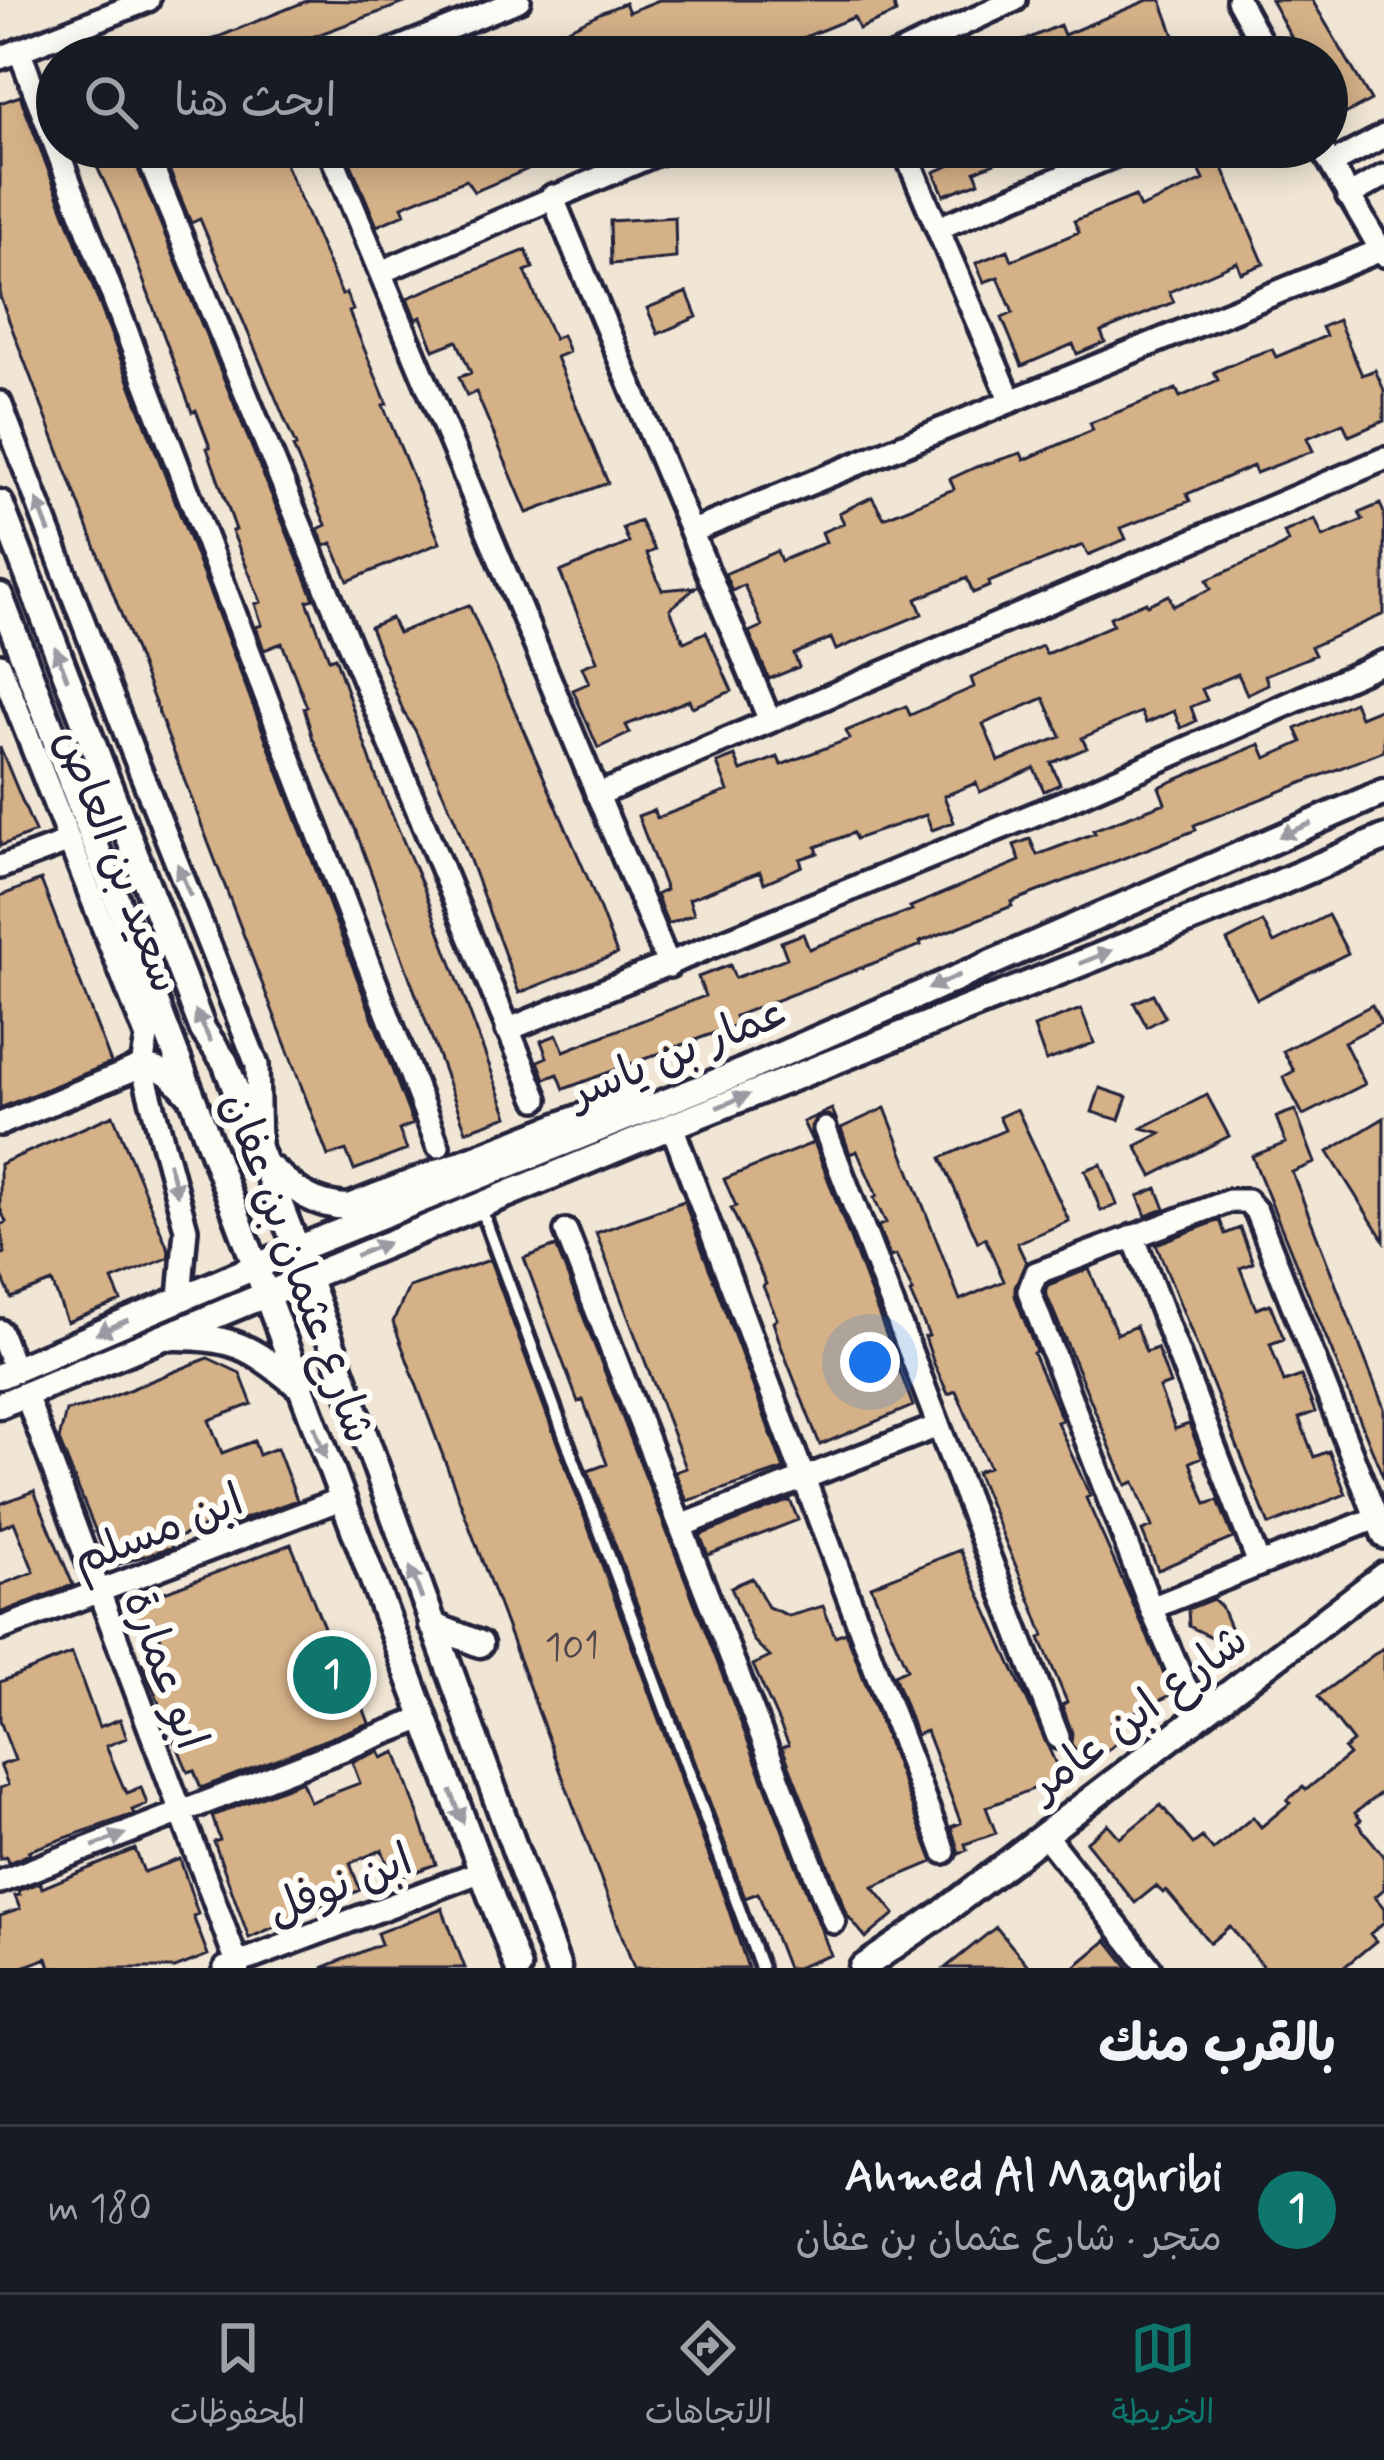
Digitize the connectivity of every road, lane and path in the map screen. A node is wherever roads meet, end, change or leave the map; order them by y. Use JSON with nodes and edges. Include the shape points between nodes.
{"nodes":[{"id":1,"x":148,"y":0,"type":"edge"},
{"id":2,"x":519,"y":0,"type":"edge"},
{"id":3,"x":1015,"y":0,"type":"edge"},
{"id":4,"x":1238,"y":0,"type":"edge"},
{"id":5,"x":56,"y":36,"type":"edge"},
{"id":6,"x":429,"y":36,"type":"edge"},
{"id":7,"x":937,"y":36,"type":"edge"},
{"id":8,"x":1258,"y":36,"type":"edge"},
{"id":9,"x":10,"y":54,"type":"edge"},
{"id":10,"x":36,"y":120,"type":"edge"},
{"id":11,"x":1384,"y":136,"type":"edge"},
{"id":12,"x":1348,"y":148,"type":"edge"},
{"id":13,"x":55,"y":168,"type":"edge"},
{"id":14,"x":155,"y":168,"type":"edge"},
{"id":15,"x":337,"y":168,"type":"edge"},
{"id":16,"x":621,"y":168,"type":"edge"},
{"id":17,"x":912,"y":168,"type":"edge"},
{"id":18,"x":1085,"y":168,"type":"edge"},
{"id":19,"x":1333,"y":168,"type":"edge"},
{"id":20,"x":1384,"y":176,"type":"edge"},
{"id":21,"x":552,"y":196,"type":"junction"},
{"id":22,"x":1348,"y":196,"type":"junction"},
{"id":23,"x":938,"y":228,"type":"junction"},
{"id":24,"x":1383,"y":253,"type":"edge"},
{"id":25,"x":381,"y":272,"type":"junction"},
{"id":26,"x":1011,"y":401,"type":"junction"},
{"id":27,"x":0,"y":403,"type":"edge"},
{"id":28,"x":1384,"y":459,"type":"edge"},
{"id":29,"x":0,"y":503,"type":"edge"},
{"id":30,"x":693,"y":531,"type":"junction"},
{"id":31,"x":0,"y":596,"type":"edge"},
{"id":32,"x":1384,"y":662,"type":"edge"},
{"id":33,"x":11,"y":669,"type":"edge"},
{"id":34,"x":770,"y":721,"type":"junction"},
{"id":35,"x":1384,"y":792,"type":"edge"},
{"id":36,"x":597,"y":795,"type":"junction"},
{"id":37,"x":1384,"y":838,"type":"edge"},
{"id":38,"x":70,"y":841,"type":"junction"},
{"id":39,"x":0,"y":867,"type":"edge"},
{"id":40,"x":669,"y":966,"type":"junction"},
{"id":41,"x":148,"y":986,"type":"junction"},
{"id":42,"x":140,"y":1016,"type":"junction"},
{"id":43,"x":507,"y":1030,"type":"junction"},
{"id":44,"x":142,"y":1066,"type":"junction"},
{"id":45,"x":741,"y":1072,"type":"junction"},
{"id":46,"x":536,"y":1100,"type":"dead end"},
{"id":47,"x":195,"y":1103,"type":"junction"},
{"id":48,"x":0,"y":1124,"type":"edge"},
{"id":49,"x":672,"y":1126,"type":"junction"},
{"id":50,"x":825,"y":1129,"type":"dead end"},
{"id":51,"x":438,"y":1146,"type":"dead end"},
{"id":52,"x":262,"y":1157,"type":"junction"},
{"id":53,"x":480,"y":1205,"type":"junction"},
{"id":54,"x":566,"y":1231,"type":"dead end"},
{"id":55,"x":1133,"y":1236,"type":"junction"},
{"id":56,"x":297,"y":1249,"type":"junction"},
{"id":57,"x":255,"y":1267,"type":"junction"},
{"id":58,"x":307,"y":1276,"type":"junction"},
{"id":59,"x":264,"y":1293,"type":"junction"},
{"id":60,"x":180,"y":1297,"type":"junction"},
{"id":61,"x":0,"y":1331,"type":"edge"},
{"id":62,"x":157,"y":1338,"type":"junction"},
{"id":63,"x":8,"y":1373,"type":"edge"},
{"id":64,"x":301,"y":1389,"type":"junction"},
{"id":65,"x":26,"y":1395,"type":"junction"},
{"id":66,"x":0,"y":1405,"type":"edge"},
{"id":67,"x":938,"y":1426,"type":"junction"},
{"id":68,"x":804,"y":1479,"type":"junction"},
{"id":69,"x":341,"y":1499,"type":"junction"},
{"id":70,"x":681,"y":1526,"type":"junction"},
{"id":71,"x":1380,"y":1527,"type":"edge"},
{"id":72,"x":1259,"y":1564,"type":"junction"},
{"id":73,"x":1384,"y":1575,"type":"edge"},
{"id":74,"x":98,"y":1593,"type":"junction"},
{"id":75,"x":1151,"y":1608,"type":"junction"},
{"id":76,"x":432,"y":1625,"type":"junction"},
{"id":77,"x":0,"y":1629,"type":"edge"},
{"id":78,"x":480,"y":1644,"type":"dead end"},
{"id":79,"x":1206,"y":1712,"type":"junction"},
{"id":80,"x":424,"y":1718,"type":"junction"},
{"id":81,"x":1058,"y":1737,"type":"dead end"},
{"id":82,"x":179,"y":1813,"type":"junction"},
{"id":83,"x":1045,"y":1835,"type":"junction"},
{"id":84,"x":944,"y":1852,"type":"dead end"},
{"id":85,"x":482,"y":1871,"type":"junction"},
{"id":86,"x":0,"y":1882,"type":"edge"},
{"id":87,"x":941,"y":1914,"type":"junction"},
{"id":88,"x":834,"y":1922,"type":"dead end"},
{"id":89,"x":234,"y":1966,"type":"edge"},
{"id":90,"x":518,"y":1968,"type":"edge"},
{"id":91,"x":559,"y":1968,"type":"edge"},
{"id":92,"x":761,"y":1968,"type":"edge"},
{"id":93,"x":862,"y":1968,"type":"edge"},
{"id":94,"x":884,"y":1968,"type":"edge"},
{"id":95,"x":1150,"y":1968,"type":"edge"}],
"edges":[{"from":1,"to":5,"type":"street"},
{"from":2,"to":6,"type":"street"},
{"from":3,"to":7,"type":"street"},
{"from":4,"to":8,"type":"street"},
{"from":9,"to":10,"type":"street"},
{"from":11,"to":12,"type":"street"},
{"from":13,"to":51,"type":"street"},
{"from":14,"to":43,"type":"street"},
{"from":15,"to":25,"type":"street"},
{"from":16,"to":21,"type":"street"},
{"from":17,"to":23,"type":"street"},
{"from":18,"to":23,"type":"street"},
{"from":19,"to":22,"type":"street"},
{"from":20,"to":22,"type":"street"},
{"from":21,"to":25,"type":"street"},
{"from":21,"to":30,"type":"street"},
{"from":22,"to":24,"type":"street"},
{"from":23,"to":26,"type":"street"},
{"from":24,"to":26,"type":"street"},
{"from":25,"to":36,"type":"street"},
{"from":26,"to":30,"type":"street"},
{"from":52,"to":27,"type":"street","name":"شارع عثمان بن عفان","one_way":true,"via":[[257,1065]]},
{"from":28,"to":34,"type":"street"},
{"from":52,"to":29,"type":"street","name":"شارع عثمان بن عفان","one_way":true,"via":[[203,1030]]},
{"from":30,"to":34,"type":"street"},
{"from":31,"to":33,"type":"street","name":"شارع عثمان بن عفان"},
{"from":32,"to":40,"type":"street"},
{"from":33,"to":38,"type":"street","name":"سعيد بن العاص"},
{"from":33,"to":41,"type":"street","name":"شارع عثمان بن عفان"},
{"from":34,"to":36,"type":"street"},
{"from":35,"to":45,"type":"street","name":"عمار بن ياسر","one_way":true},
{"from":36,"to":40,"type":"street"},
{"from":49,"to":37,"type":"street","name":"عمار بن ياسر","one_way":true},
{"from":38,"to":39,"type":"street"},
{"from":38,"to":42,"type":"street","name":"سعيد بن العاص"},
{"from":40,"to":43,"type":"street"},
{"from":41,"to":42,"type":"street"},
{"from":41,"to":47,"type":"street","name":"شارع عثمان بن عفان"},
{"from":42,"to":44,"type":"street","name":"سعيد بن العاص","via":[[148,1046]]},
{"from":43,"to":46,"type":"street"},
{"from":44,"to":47,"type":"street","via":[[172,1076]]},
{"from":44,"to":48,"type":"street"},
{"from":44,"to":60,"type":"street","name":"سعيد بن العاص","one_way":true,"via":[[186,1229]]},
{"from":45,"to":52,"type":"street","via":[[660,1087],[349,1207],[304,1198]]},
{"from":45,"to":56,"type":"street","name":"عمار بن ياسر"},
{"from":47,"to":57,"type":"street","name":"شارع عثمان بن عفان"},
{"from":49,"to":53,"type":"street","name":"عمار بن ياسر"},
{"from":49,"to":68,"type":"street"},
{"from":50,"to":67,"type":"street"},
{"from":52,"to":56,"type":"street","name":"شارع عثمان بن عفان"},
{"from":58,"to":53,"type":"street","name":"عمار بن ياسر","one_way":true},
{"from":53,"to":92,"type":"lane"},
{"from":54,"to":70,"type":"street"},
{"from":55,"to":71,"type":"street","via":[[1235,1199],[1252,1205]]},
{"from":55,"to":72,"type":"street"},
{"from":55,"to":75,"type":"street","via":[[1036,1273],[1029,1291]]},
{"from":56,"to":57,"type":"street","name":"عمار بن ياسر"},
{"from":56,"to":58,"type":"street","name":"شارع عثمان بن عفان"},
{"from":57,"to":59,"type":"street","name":"شارع عثمان بن عفان"},
{"from":57,"to":60,"type":"street","name":"عمار بن ياسر"},
{"from":58,"to":59,"type":"street","name":"عمار بن ياسر"},
{"from":76,"to":58,"type":"street","name":"شارع عثمان بن عفان","one_way":true},
{"from":59,"to":62,"type":"street","name":"عمار بن ياسر"},
{"from":59,"to":64,"type":"street","name":"شارع عثمان بن عفان"},
{"from":60,"to":63,"type":"street","name":"عمار بن ياسر","one_way":true},
{"from":61,"to":63,"type":"street"},
{"from":62,"to":64,"type":"street","via":[[214,1336],[260,1354]]},
{"from":62,"to":65,"type":"street","name":"عمار بن ياسر"},
{"from":64,"to":69,"type":"street","name":"شارع عثمان بن عفان","one_way":true},
{"from":65,"to":66,"type":"street","name":"عمار بن ياسر"},
{"from":65,"to":74,"type":"street","name":"ابو عمارة"},
{"from":67,"to":68,"type":"street"},
{"from":67,"to":81,"type":"street"},
{"from":68,"to":70,"type":"street"},
{"from":68,"to":84,"type":"street"},
{"from":69,"to":74,"type":"street","name":"ابن مسلم"},
{"from":69,"to":80,"type":"street","name":"شارع عثمان بن عفان"},
{"from":70,"to":88,"type":"street"},
{"from":71,"to":72,"type":"street"},
{"from":72,"to":75,"type":"street"},
{"from":73,"to":79,"type":"street","name":"شارع ابن عامر"},
{"from":74,"to":77,"type":"street","name":"ابن مسلم"},
{"from":74,"to":82,"type":"street","name":"ابو عمارة"},
{"from":75,"to":79,"type":"street","via":[[1185,1686]]},
{"from":76,"to":78,"type":"street"},
{"from":76,"to":91,"type":"street","name":"شارع عثمان بن عفان"},
{"from":79,"to":83,"type":"street","name":"شارع ابن عامر"},
{"from":80,"to":82,"type":"street"},
{"from":80,"to":85,"type":"street","name":"شارع عثمان بن عفان","one_way":true},
{"from":86,"to":82,"type":"street","one_way":true},
{"from":82,"to":89,"type":"street","name":"ابو عمارة"},
{"from":83,"to":87,"type":"street","name":"شارع ابن عامر"},
{"from":83,"to":95,"type":"street"},
{"from":85,"to":89,"type":"street","name":"ابن نوفل"},
{"from":85,"to":90,"type":"street","name":"شارع عثمان بن عفان"},
{"from":87,"to":93,"type":"street","name":"شارع ابن عامر"},
{"from":87,"to":94,"type":"street","name":"شارع ابن عامر"}]}
